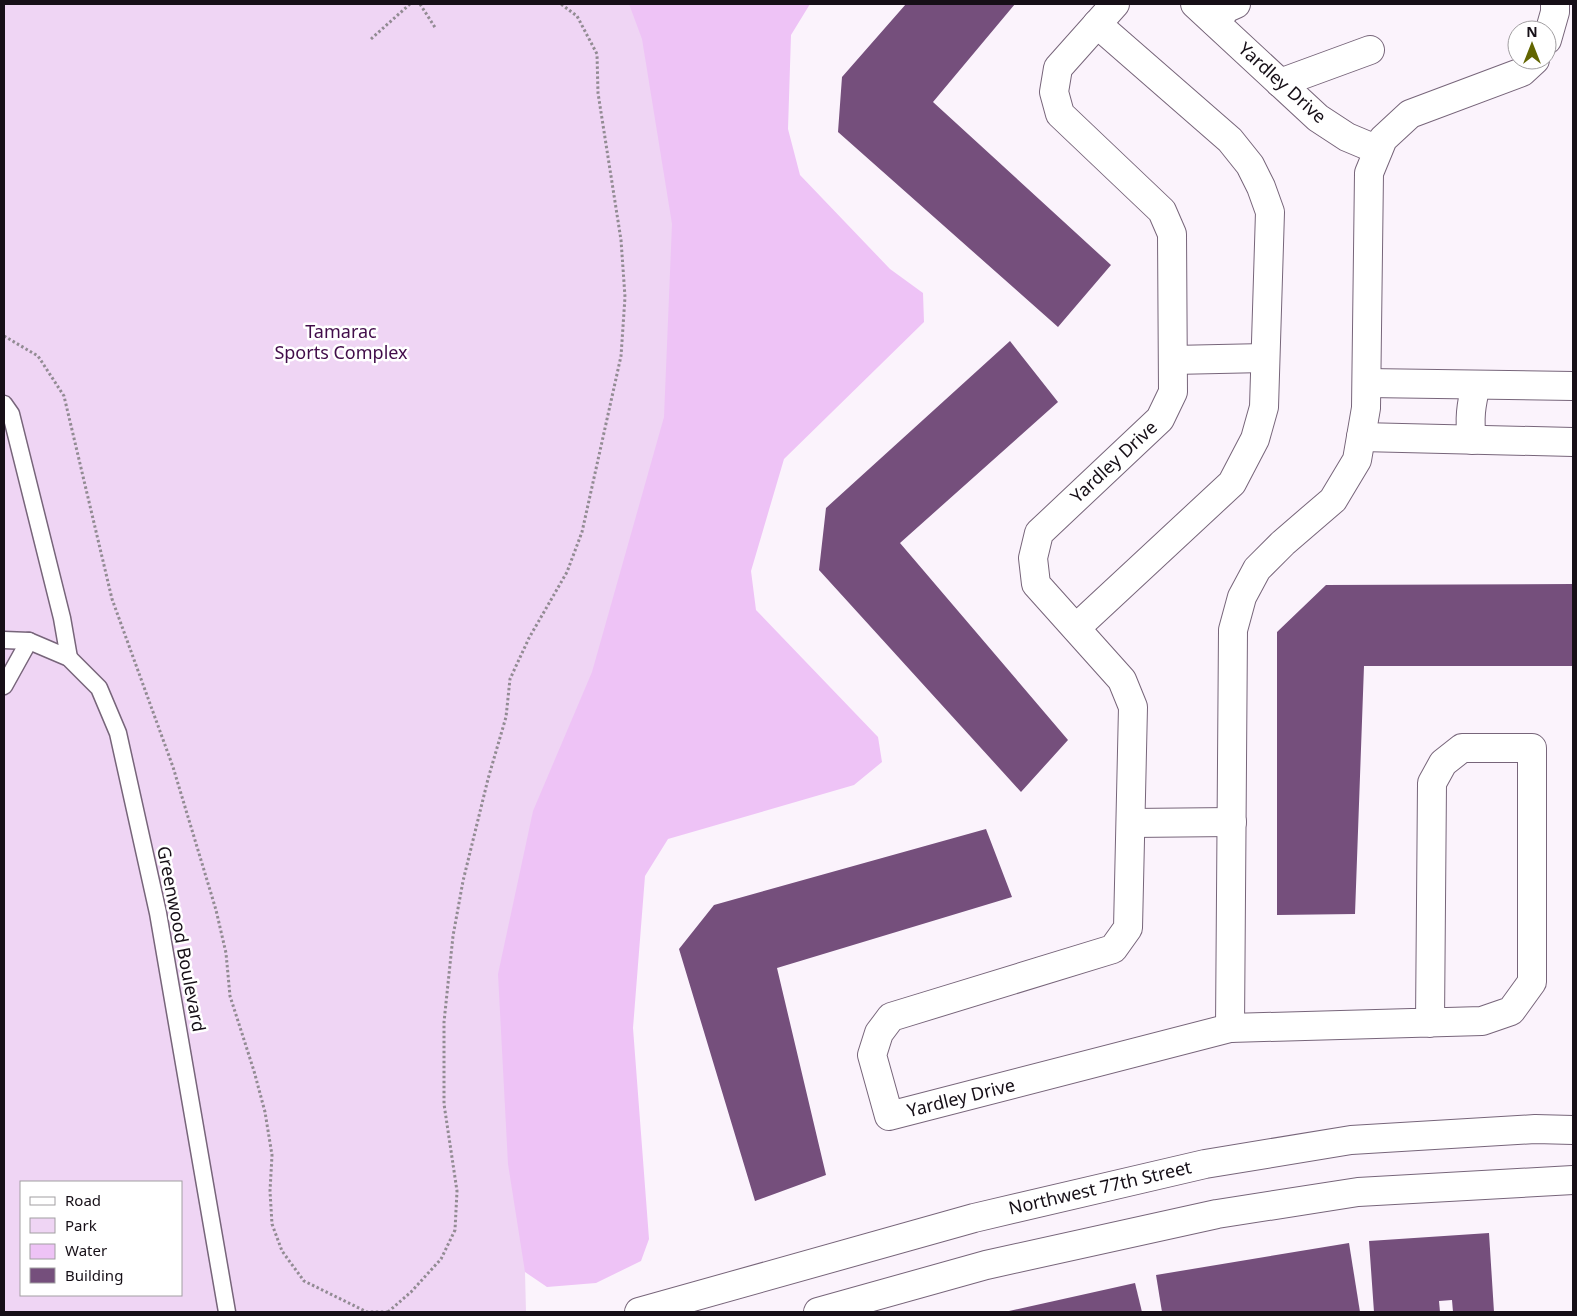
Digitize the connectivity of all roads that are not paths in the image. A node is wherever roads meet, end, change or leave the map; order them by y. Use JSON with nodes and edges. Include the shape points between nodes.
{"nodes":[{"id":1,"x":1116,"y":4,"type":"edge"},
{"id":2,"x":1195,"y":4,"type":"edge"},
{"id":3,"x":1236,"y":4,"type":"edge"},
{"id":4,"x":1555,"y":4,"type":"edge"},
{"id":5,"x":1553,"y":20,"type":"edge"},
{"id":6,"x":1215,"y":22,"type":"junction"},
{"id":7,"x":1097,"y":24,"type":"junction"},
{"id":8,"x":1370,"y":50,"type":"dead end"},
{"id":9,"x":1524,"y":70,"type":"edge"},
{"id":10,"x":1280,"y":83,"type":"junction"},
{"id":11,"x":1378,"y":150,"type":"junction"},
{"id":12,"x":1265,"y":358,"type":"junction"},
{"id":13,"x":1173,"y":360,"type":"junction"},
{"id":14,"x":1367,"y":383,"type":"junction"},
{"id":15,"x":1476,"y":385,"type":"junction"},
{"id":16,"x":1573,"y":386,"type":"edge"},
{"id":17,"x":4,"y":404,"type":"edge"},
{"id":18,"x":1361,"y":437,"type":"junction"},
{"id":19,"x":1472,"y":440,"type":"junction"},
{"id":20,"x":1573,"y":442,"type":"edge"},
{"id":21,"x":1076,"y":628,"type":"junction"},
{"id":22,"x":4,"y":640,"type":"edge"},
{"id":23,"x":29,"y":641,"type":"junction"},
{"id":24,"x":69,"y":658,"type":"junction"},
{"id":25,"x":4,"y":686,"type":"edge"},
{"id":26,"x":1232,"y":822,"type":"junction"},
{"id":27,"x":1131,"y":823,"type":"junction"},
{"id":28,"x":1430,"y":1023,"type":"junction"},
{"id":29,"x":1230,"y":1028,"type":"junction"},
{"id":30,"x":1573,"y":1130,"type":"edge"},
{"id":31,"x":1573,"y":1180,"type":"edge"},
{"id":32,"x":227,"y":1312,"type":"edge"},
{"id":33,"x":638,"y":1312,"type":"edge"},
{"id":34,"x":818,"y":1312,"type":"edge"}],
"edges":[{"from":1,"to":7,"type":"street","name":"Yardley Drive"},
{"from":2,"to":6,"type":"street","name":"Yardley Drive"},
{"from":3,"to":6,"type":"street"},
{"from":4,"to":5,"type":"street"},
{"from":6,"to":10,"type":"street","name":"Yardley Drive"},
{"from":7,"to":12,"type":"street","via":[[1230,140],[1254,172],[1270,212]]},
{"from":7,"to":13,"type":"street","name":"Yardley Drive","via":[[1058,68],[1054,92],[1060,114],[1162,211],[1172,234]]},
{"from":8,"to":10,"type":"street"},
{"from":9,"to":11,"type":"street","via":[[1410,114],[1383,139]]},
{"from":10,"to":11,"type":"street","name":"Yardley Drive","via":[[1318,118],[1348,137]]},
{"from":11,"to":14,"type":"street","via":[[1368,173]]},
{"from":12,"to":13,"type":"street"},
{"from":12,"to":21,"type":"street","via":[[1264,407],[1255,439],[1232,483]]},
{"from":13,"to":21,"type":"street","name":"Yardley Drive","via":[[1173,392],[1160,419],[1038,533],[1033,558],[1036,584]]},
{"from":14,"to":15,"type":"street"},
{"from":14,"to":18,"type":"street"},
{"from":15,"to":16,"type":"street"},
{"from":15,"to":19,"type":"street","via":[[1469,422]]},
{"from":17,"to":24,"type":"lane","via":[[12,414]]},
{"from":18,"to":19,"type":"street"},
{"from":18,"to":26,"type":"street","via":[[1357,460],[1332,500],[1257,569],[1242,597],[1233,630]]},
{"from":19,"to":20,"type":"street"},
{"from":21,"to":27,"type":"street","name":"Yardley Drive","via":[[1122,680],[1133,707]]},
{"from":22,"to":23,"type":"lane","name":"Greenwood Boulevard"},
{"from":23,"to":24,"type":"lane","name":"Greenwood Boulevard"},
{"from":23,"to":25,"type":"lane"},
{"from":24,"to":32,"type":"lane","name":"Greenwood Boulevard","via":[[99,688],[118,733],[158,913]]},
{"from":26,"to":27,"type":"street"},
{"from":26,"to":29,"type":"street"},
{"from":27,"to":29,"type":"street","name":"Yardley Drive","via":[[1128,928],[1113,948],[891,1017],[878,1033],[872,1055],[889,1116]]},
{"from":28,"to":28,"type":"street","via":[[1432,783],[1443,763],[1462,748],[1532,748],[1532,982],[1511,1011],[1482,1021]]},
{"from":28,"to":29,"type":"street"},
{"from":30,"to":33,"type":"street","name":"Northwest 77th Street","via":[[1535,1129],[1351,1140],[1205,1164],[974,1218]]},
{"from":31,"to":34,"type":"street","via":[[1358,1192],[1217,1214],[986,1265]]}]}
